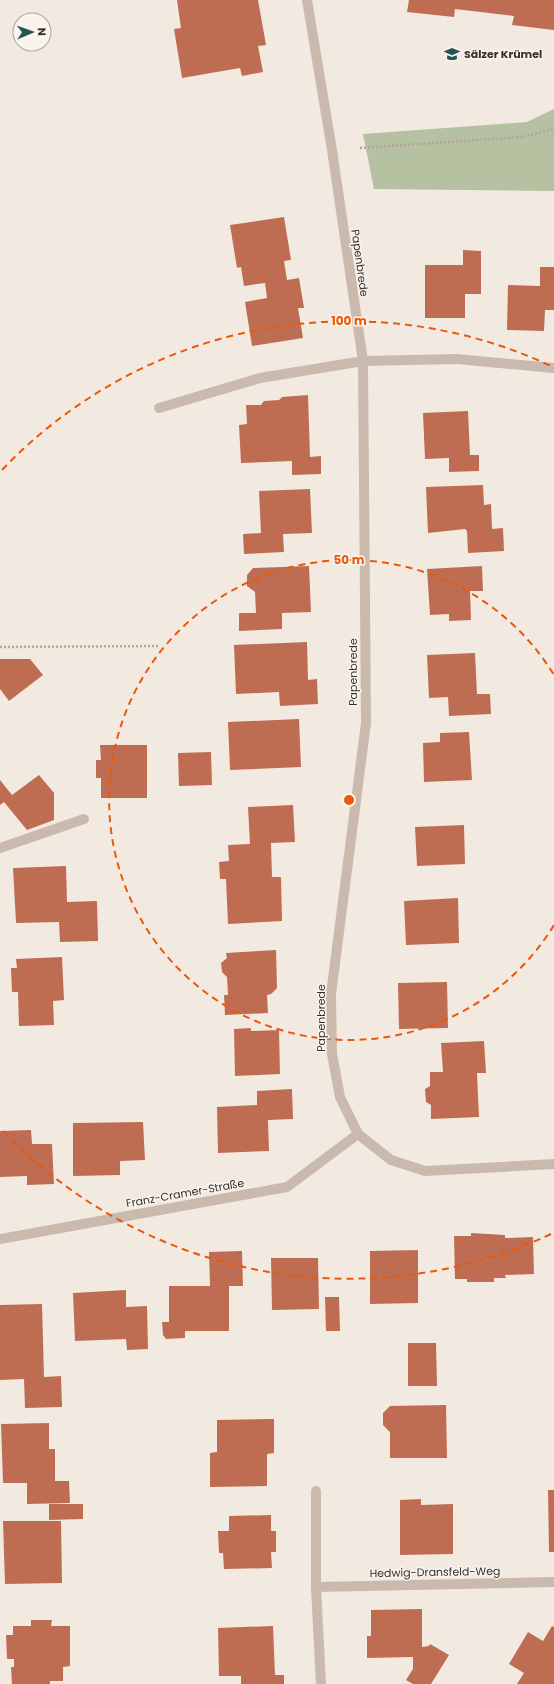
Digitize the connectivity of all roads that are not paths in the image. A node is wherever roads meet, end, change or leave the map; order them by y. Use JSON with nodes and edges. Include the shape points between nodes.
{"nodes":[{"id":1,"x":307,"y":0,"type":"edge"},
{"id":2,"x":362,"y":361,"type":"junction"},
{"id":3,"x":554,"y":368,"type":"edge"},
{"id":4,"x":159,"y":408,"type":"dead end"},
{"id":5,"x":84,"y":819,"type":"dead end"},
{"id":6,"x":0,"y":848,"type":"edge"},
{"id":7,"x":358,"y":1134,"type":"junction"},
{"id":8,"x":554,"y":1164,"type":"edge"},
{"id":9,"x":0,"y":1239,"type":"edge"},
{"id":10,"x":316,"y":1491,"type":"dead end"},
{"id":11,"x":554,"y":1582,"type":"edge"},
{"id":12,"x":316,"y":1587,"type":"junction"},
{"id":13,"x":321,"y":1684,"type":"edge"}],
"edges":[{"from":1,"to":2,"type":"street","name":"Papenbrede","via":[[332,150]]},
{"from":2,"to":3,"type":"street","via":[[457,359]]},
{"from":2,"to":4,"type":"street","via":[[260,378]]},
{"from":2,"to":7,"type":"street","name":"Papenbrede","via":[[366,723],[331,994],[332,1054],[340,1097]]},
{"from":5,"to":6,"type":"street"},
{"from":7,"to":8,"type":"street","name":"Papenbrede","via":[[391,1160],[426,1171]]},
{"from":7,"to":9,"type":"street","name":"Franz-Cramer-Straße","via":[[287,1187]]},
{"from":10,"to":12,"type":"street"},
{"from":11,"to":12,"type":"street","name":"Hedwig-Dransfeld-Weg"},
{"from":12,"to":13,"type":"street"}]}
